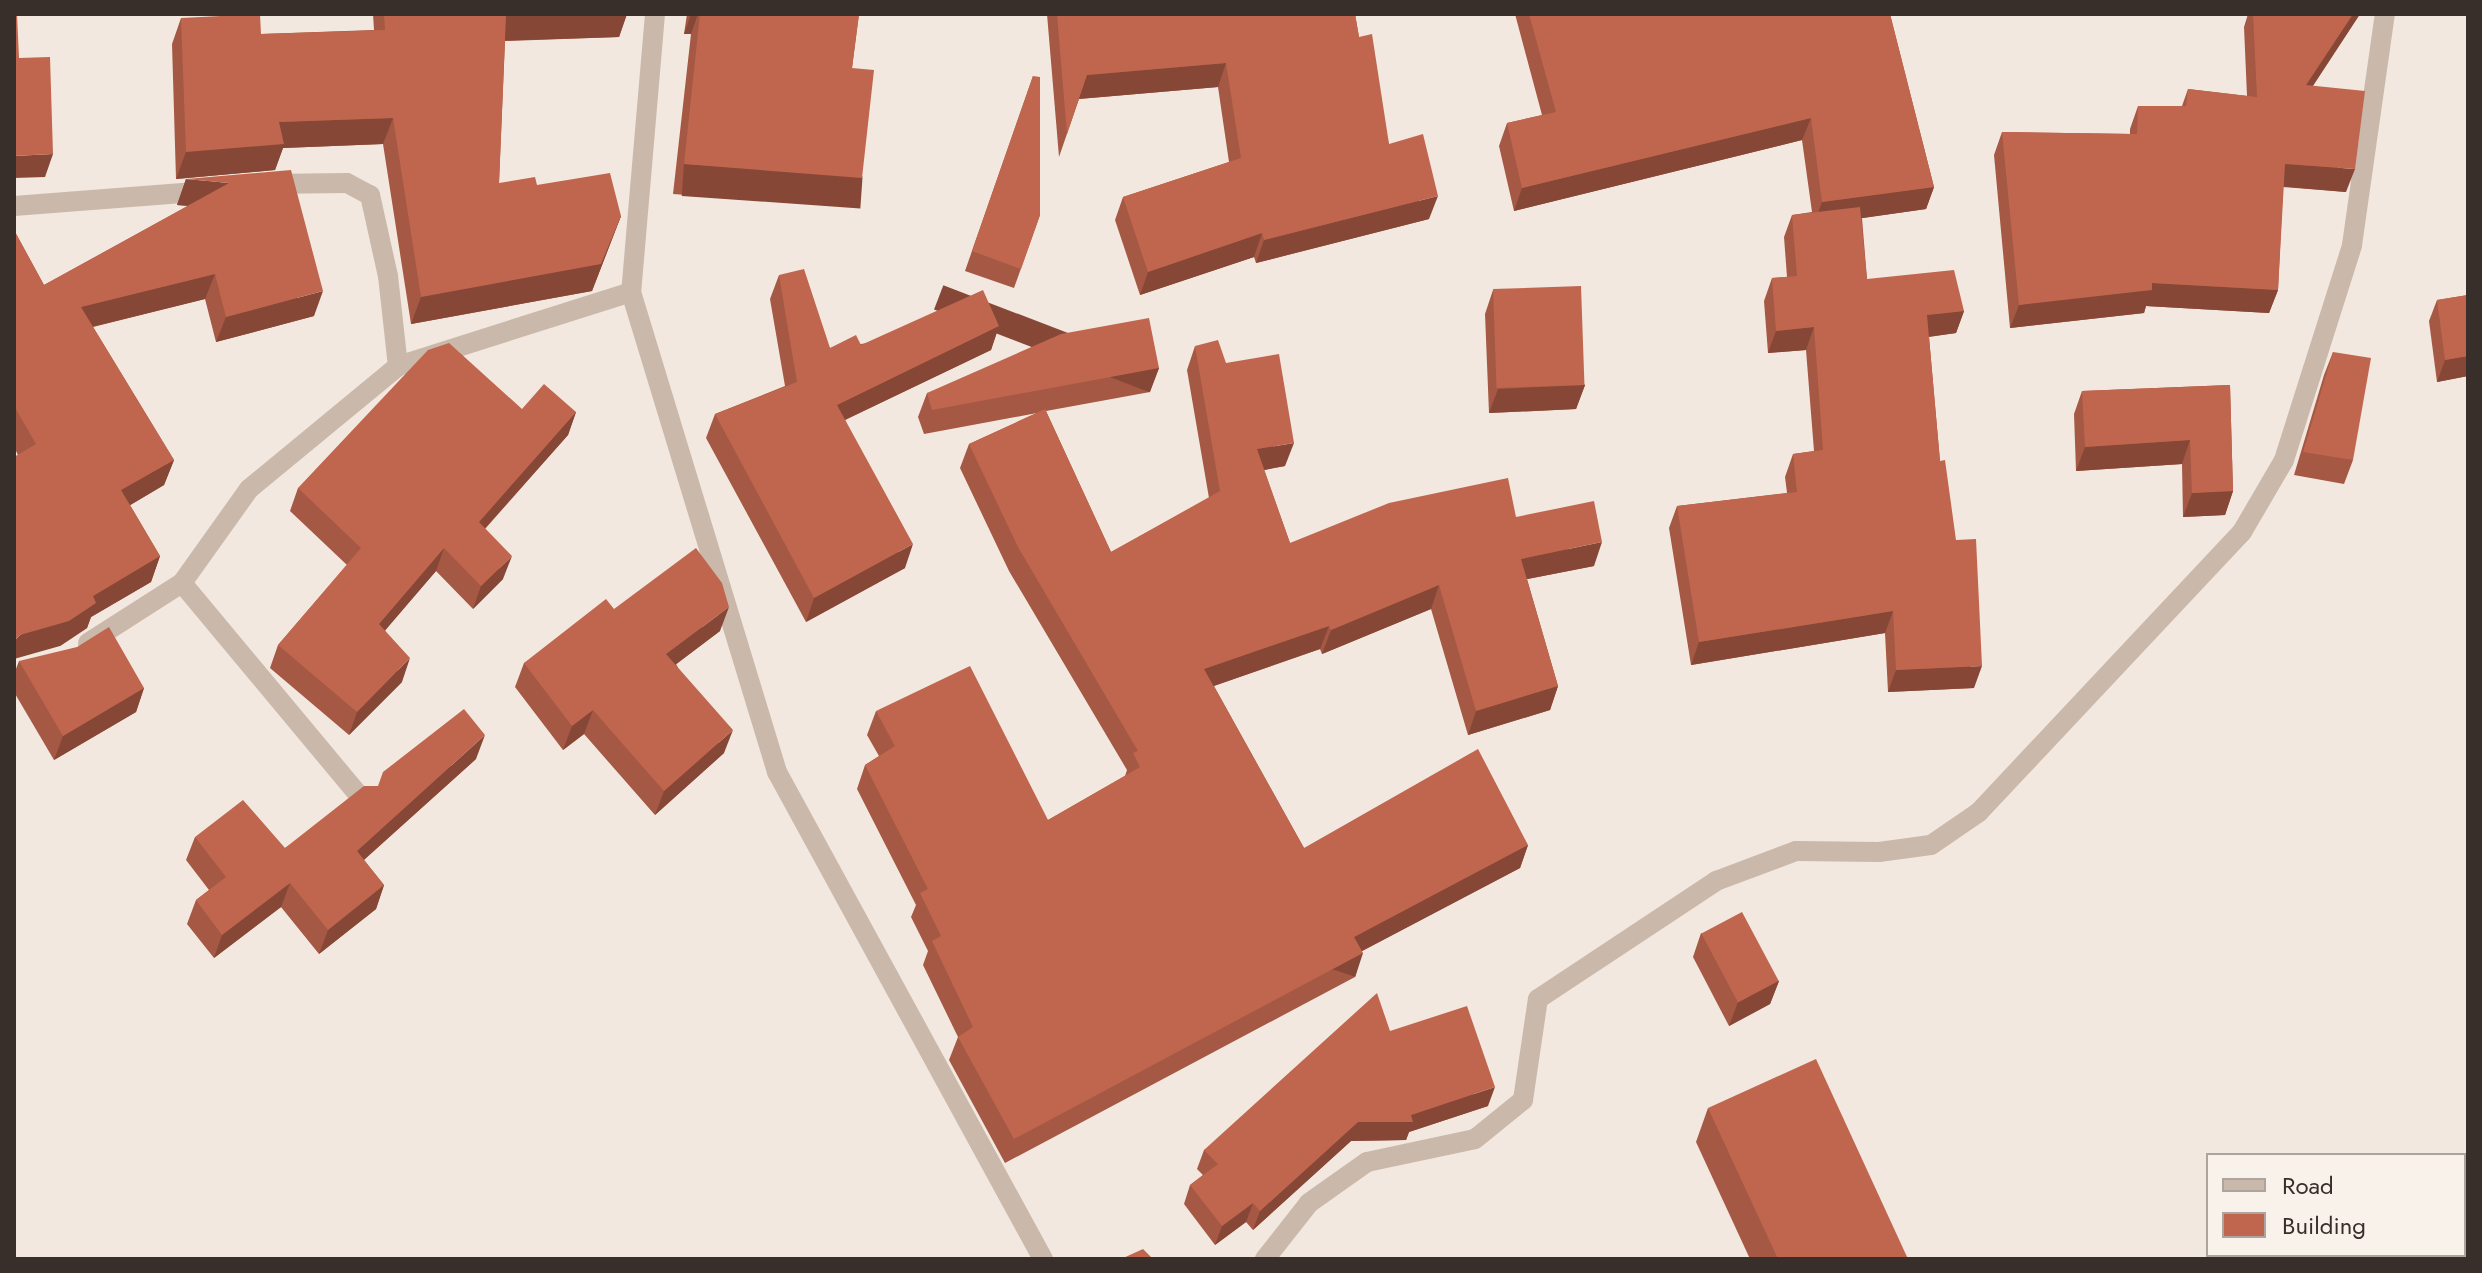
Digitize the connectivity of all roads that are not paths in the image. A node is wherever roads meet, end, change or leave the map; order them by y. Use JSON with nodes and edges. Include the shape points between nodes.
{"nodes":[{"id":1,"x":655,"y":14,"type":"edge"},
{"id":2,"x":2385,"y":14,"type":"edge"},
{"id":3,"x":14,"y":206,"type":"edge"},
{"id":4,"x":631,"y":292,"type":"junction"},
{"id":5,"x":398,"y":366,"type":"junction"},
{"id":6,"x":182,"y":583,"type":"junction"},
{"id":7,"x":65,"y":658,"type":"edge"},
{"id":8,"x":362,"y":799,"type":"edge"},
{"id":9,"x":1043,"y":1259,"type":"edge"},
{"id":10,"x":1265,"y":1259,"type":"edge"}],
"edges":[{"from":1,"to":4,"type":"street"},
{"from":2,"to":10,"type":"street","via":[[2352,245],[2284,460],[2242,532],[1979,812],[1931,845],[1879,852],[1796,851],[1716,881],[1538,999],[1523,1100],[1475,1139],[1367,1162],[1309,1203]]},
{"from":3,"to":5,"type":"street","via":[[347,183],[370,195],[388,276]]},
{"from":4,"to":5,"type":"street"},
{"from":4,"to":9,"type":"street","via":[[777,772]]},
{"from":5,"to":6,"type":"street","via":[[249,489]]},
{"from":6,"to":7,"type":"street"},
{"from":6,"to":8,"type":"street"}]}
